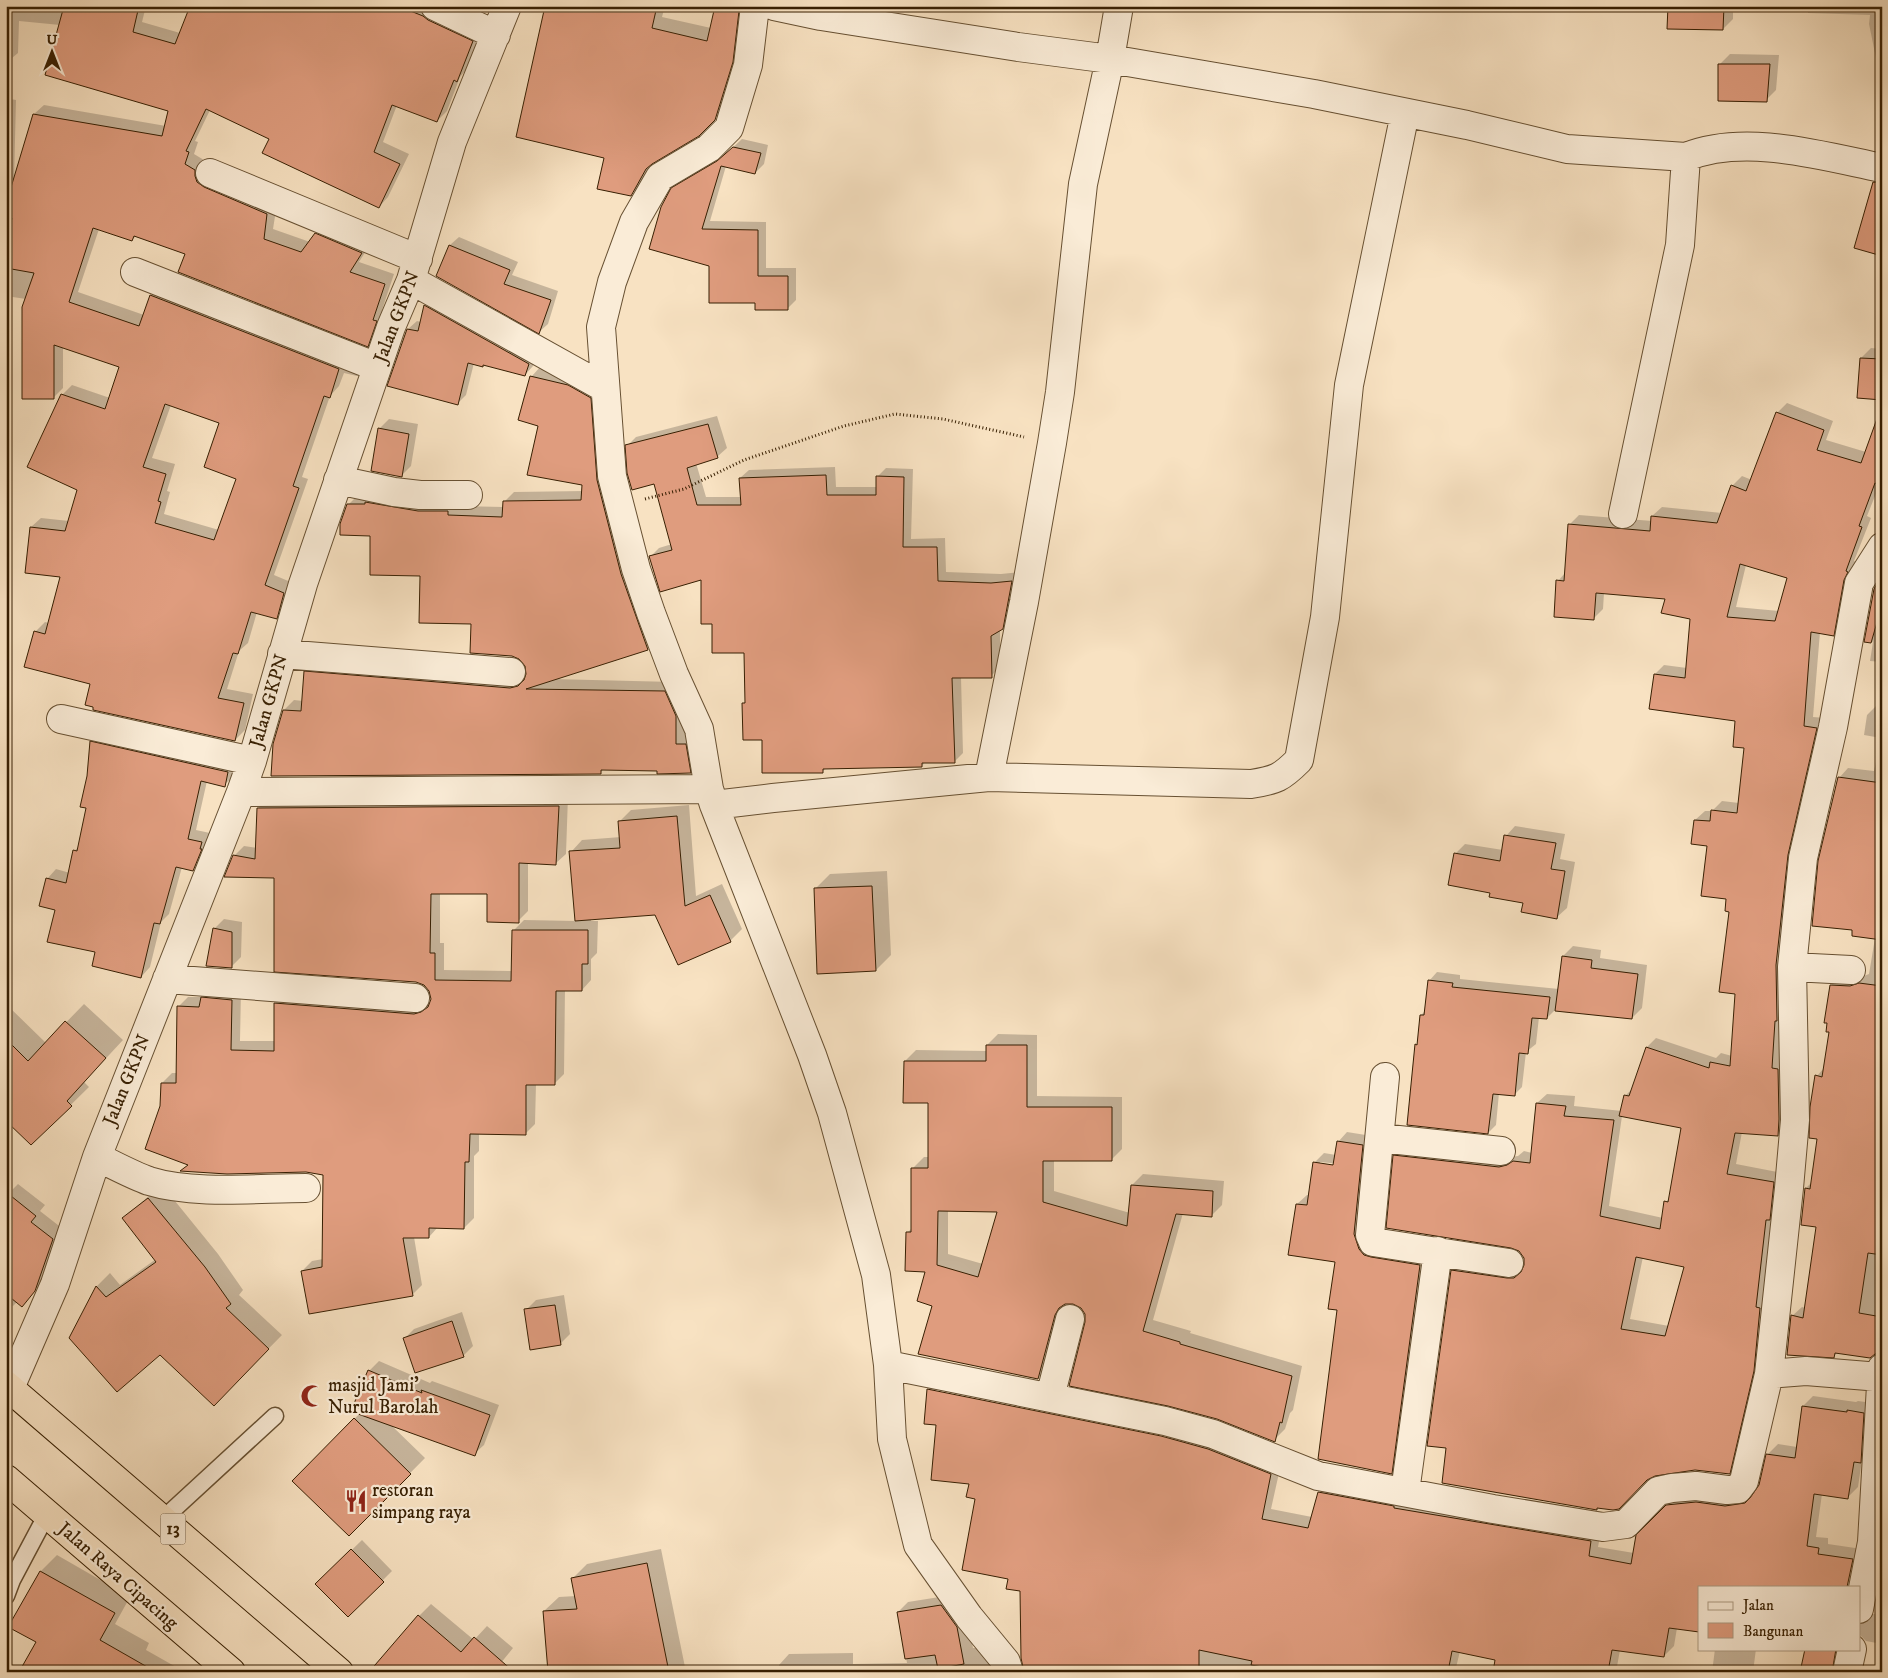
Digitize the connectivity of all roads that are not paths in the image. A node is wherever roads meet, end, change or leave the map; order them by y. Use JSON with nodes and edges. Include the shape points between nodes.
{"nodes":[{"id":1,"x":435,"y":6,"type":"edge"},
{"id":2,"x":508,"y":6,"type":"edge"},
{"id":3,"x":755,"y":6,"type":"edge"},
{"id":4,"x":774,"y":6,"type":"edge"},
{"id":5,"x":1119,"y":6,"type":"edge"},
{"id":6,"x":496,"y":35,"type":"junction"},
{"id":7,"x":1110,"y":59,"type":"junction"},
{"id":8,"x":1405,"y":113,"type":"junction"},
{"id":9,"x":1686,"y":156,"type":"junction"},
{"id":10,"x":1882,"y":168,"type":"edge"},
{"id":11,"x":210,"y":173,"type":"dead end"},
{"id":12,"x":415,"y":270,"type":"junction"},
{"id":13,"x":135,"y":272,"type":"dead end"},
{"id":14,"x":377,"y":368,"type":"junction"},
{"id":15,"x":605,"y":388,"type":"junction"},
{"id":16,"x":338,"y":480,"type":"junction"},
{"id":17,"x":468,"y":494,"type":"dead end"},
{"id":18,"x":1623,"y":514,"type":"dead end"},
{"id":19,"x":1882,"y":547,"type":"edge"},
{"id":20,"x":282,"y":654,"type":"junction"},
{"id":21,"x":511,"y":672,"type":"dead end"},
{"id":22,"x":62,"y":719,"type":"dead end"},
{"id":23,"x":252,"y":761,"type":"junction"},
{"id":24,"x":989,"y":777,"type":"junction"},
{"id":25,"x":241,"y":792,"type":"junction"},
{"id":26,"x":711,"y":797,"type":"junction"},
{"id":27,"x":1792,"y":967,"type":"junction"},
{"id":28,"x":1851,"y":970,"type":"dead end"},
{"id":29,"x":167,"y":980,"type":"junction"},
{"id":30,"x":415,"y":998,"type":"dead end"},
{"id":31,"x":1386,"y":1077,"type":"dead end"},
{"id":32,"x":1380,"y":1138,"type":"junction"},
{"id":33,"x":1500,"y":1151,"type":"dead end"},
{"id":34,"x":97,"y":1157,"type":"junction"},
{"id":35,"x":306,"y":1188,"type":"dead end"},
{"id":36,"x":1438,"y":1251,"type":"junction"},
{"id":37,"x":1509,"y":1263,"type":"dead end"},
{"id":38,"x":1070,"y":1319,"type":"dead end"},
{"id":39,"x":888,"y":1365,"type":"junction"},
{"id":40,"x":1881,"y":1373,"type":"edge"},
{"id":41,"x":1769,"y":1374,"type":"junction"},
{"id":42,"x":8,"y":1386,"type":"edge"},
{"id":43,"x":1050,"y":1397,"type":"junction"},
{"id":44,"x":275,"y":1416,"type":"dead end"},
{"id":45,"x":6,"y":1479,"type":"edge"},
{"id":46,"x":1405,"y":1492,"type":"junction"},
{"id":47,"x":47,"y":1514,"type":"junction"},
{"id":48,"x":162,"y":1520,"type":"junction"},
{"id":49,"x":6,"y":1596,"type":"edge"},
{"id":50,"x":1860,"y":1604,"type":"edge"},
{"id":51,"x":1852,"y":1650,"type":"edge"},
{"id":52,"x":232,"y":1672,"type":"edge"},
{"id":53,"x":340,"y":1672,"type":"edge"},
{"id":54,"x":1009,"y":1672,"type":"edge"},
{"id":55,"x":1847,"y":1672,"type":"edge"}],
"edges":[{"from":1,"to":6,"type":"street"},
{"from":2,"to":6,"type":"street","name":"Jalan GKPN"},
{"from":3,"to":15,"type":"street","via":[[748,64],[729,128],[710,148],[660,177],[634,222],[612,282],[602,327]]},
{"from":4,"to":7,"type":"street","via":[[831,18]]},
{"from":5,"to":7,"type":"street"},
{"from":6,"to":12,"type":"street","name":"Jalan GKPN","via":[[452,142]]},
{"from":7,"to":8,"type":"street"},
{"from":7,"to":24,"type":"street","via":[[1083,184],[1052,443]]},
{"from":8,"to":9,"type":"street","via":[[1567,149]]},
{"from":8,"to":24,"type":"street","via":[[1350,386],[1325,617],[1299,760],[1284,775],[1272,781],[1251,784]]},
{"from":9,"to":10,"type":"street","via":[[1701,150],[1733,147],[1772,148],[1798,150]]},
{"from":9,"to":18,"type":"street","via":[[1680,245]]},
{"from":11,"to":12,"type":"street"},
{"from":12,"to":14,"type":"street","name":"Jalan GKPN"},
{"from":12,"to":15,"type":"street"},
{"from":13,"to":14,"type":"street"},
{"from":14,"to":16,"type":"street","name":"Jalan GKPN"},
{"from":15,"to":26,"type":"street","via":[[612,476],[636,569],[674,674],[699,729]]},
{"from":16,"to":17,"type":"street","via":[[420,495]]},
{"from":16,"to":20,"type":"street","name":"Jalan GKPN"},
{"from":19,"to":27,"type":"street","via":[[1859,583],[1833,727],[1803,858]]},
{"from":20,"to":21,"type":"street"},
{"from":20,"to":23,"type":"street","name":"Jalan GKPN"},
{"from":22,"to":23,"type":"street"},
{"from":23,"to":25,"type":"street","name":"Jalan GKPN"},
{"from":24,"to":26,"type":"street","via":[[773,798]]},
{"from":25,"to":26,"type":"street"},
{"from":25,"to":29,"type":"street","name":"Jalan GKPN"},
{"from":26,"to":39,"type":"street","via":[[832,1113],[876,1275]]},
{"from":27,"to":28,"type":"street"},
{"from":27,"to":41,"type":"street","via":[[1795,1120]]},
{"from":29,"to":30,"type":"street"},
{"from":29,"to":34,"type":"street","name":"Jalan GKPN"},
{"from":31,"to":32,"type":"street"},
{"from":32,"to":33,"type":"street"},
{"from":32,"to":36,"type":"street","via":[[1370,1235],[1373,1242]]},
{"from":34,"to":35,"type":"street","via":[[148,1180],[172,1186]]},
{"from":34,"to":42,"type":"street","name":"Jalan GKPN","via":[[55,1284]]},
{"from":36,"to":37,"type":"street"},
{"from":36,"to":46,"type":"street"},
{"from":38,"to":43,"type":"street"},
{"from":39,"to":43,"type":"street"},
{"from":39,"to":54,"type":"street","via":[[892,1439],[918,1544],[969,1617],[1006,1662]]},
{"from":40,"to":41,"type":"street","via":[[1806,1371]]},
{"from":40,"to":50,"type":"street","via":[[1872,1542]]},
{"from":41,"to":46,"type":"street","via":[[1744,1481],[1738,1489],[1696,1486],[1665,1490],[1658,1492],[1626,1524],[1603,1527]]},
{"from":42,"to":48,"type":"highway","number":"13"},
{"from":43,"to":46,"type":"street","via":[[1213,1434],[1318,1476]]},
{"from":44,"to":48,"type":"lane"},
{"from":45,"to":47,"type":"highway","name":"Jalan Raya Cipacing"},
{"from":47,"to":49,"type":"lane"},
{"from":47,"to":52,"type":"highway","name":"Jalan Raya Cipacing"},
{"from":48,"to":53,"type":"highway","number":"13"},
{"from":51,"to":55,"type":"street"}]}
